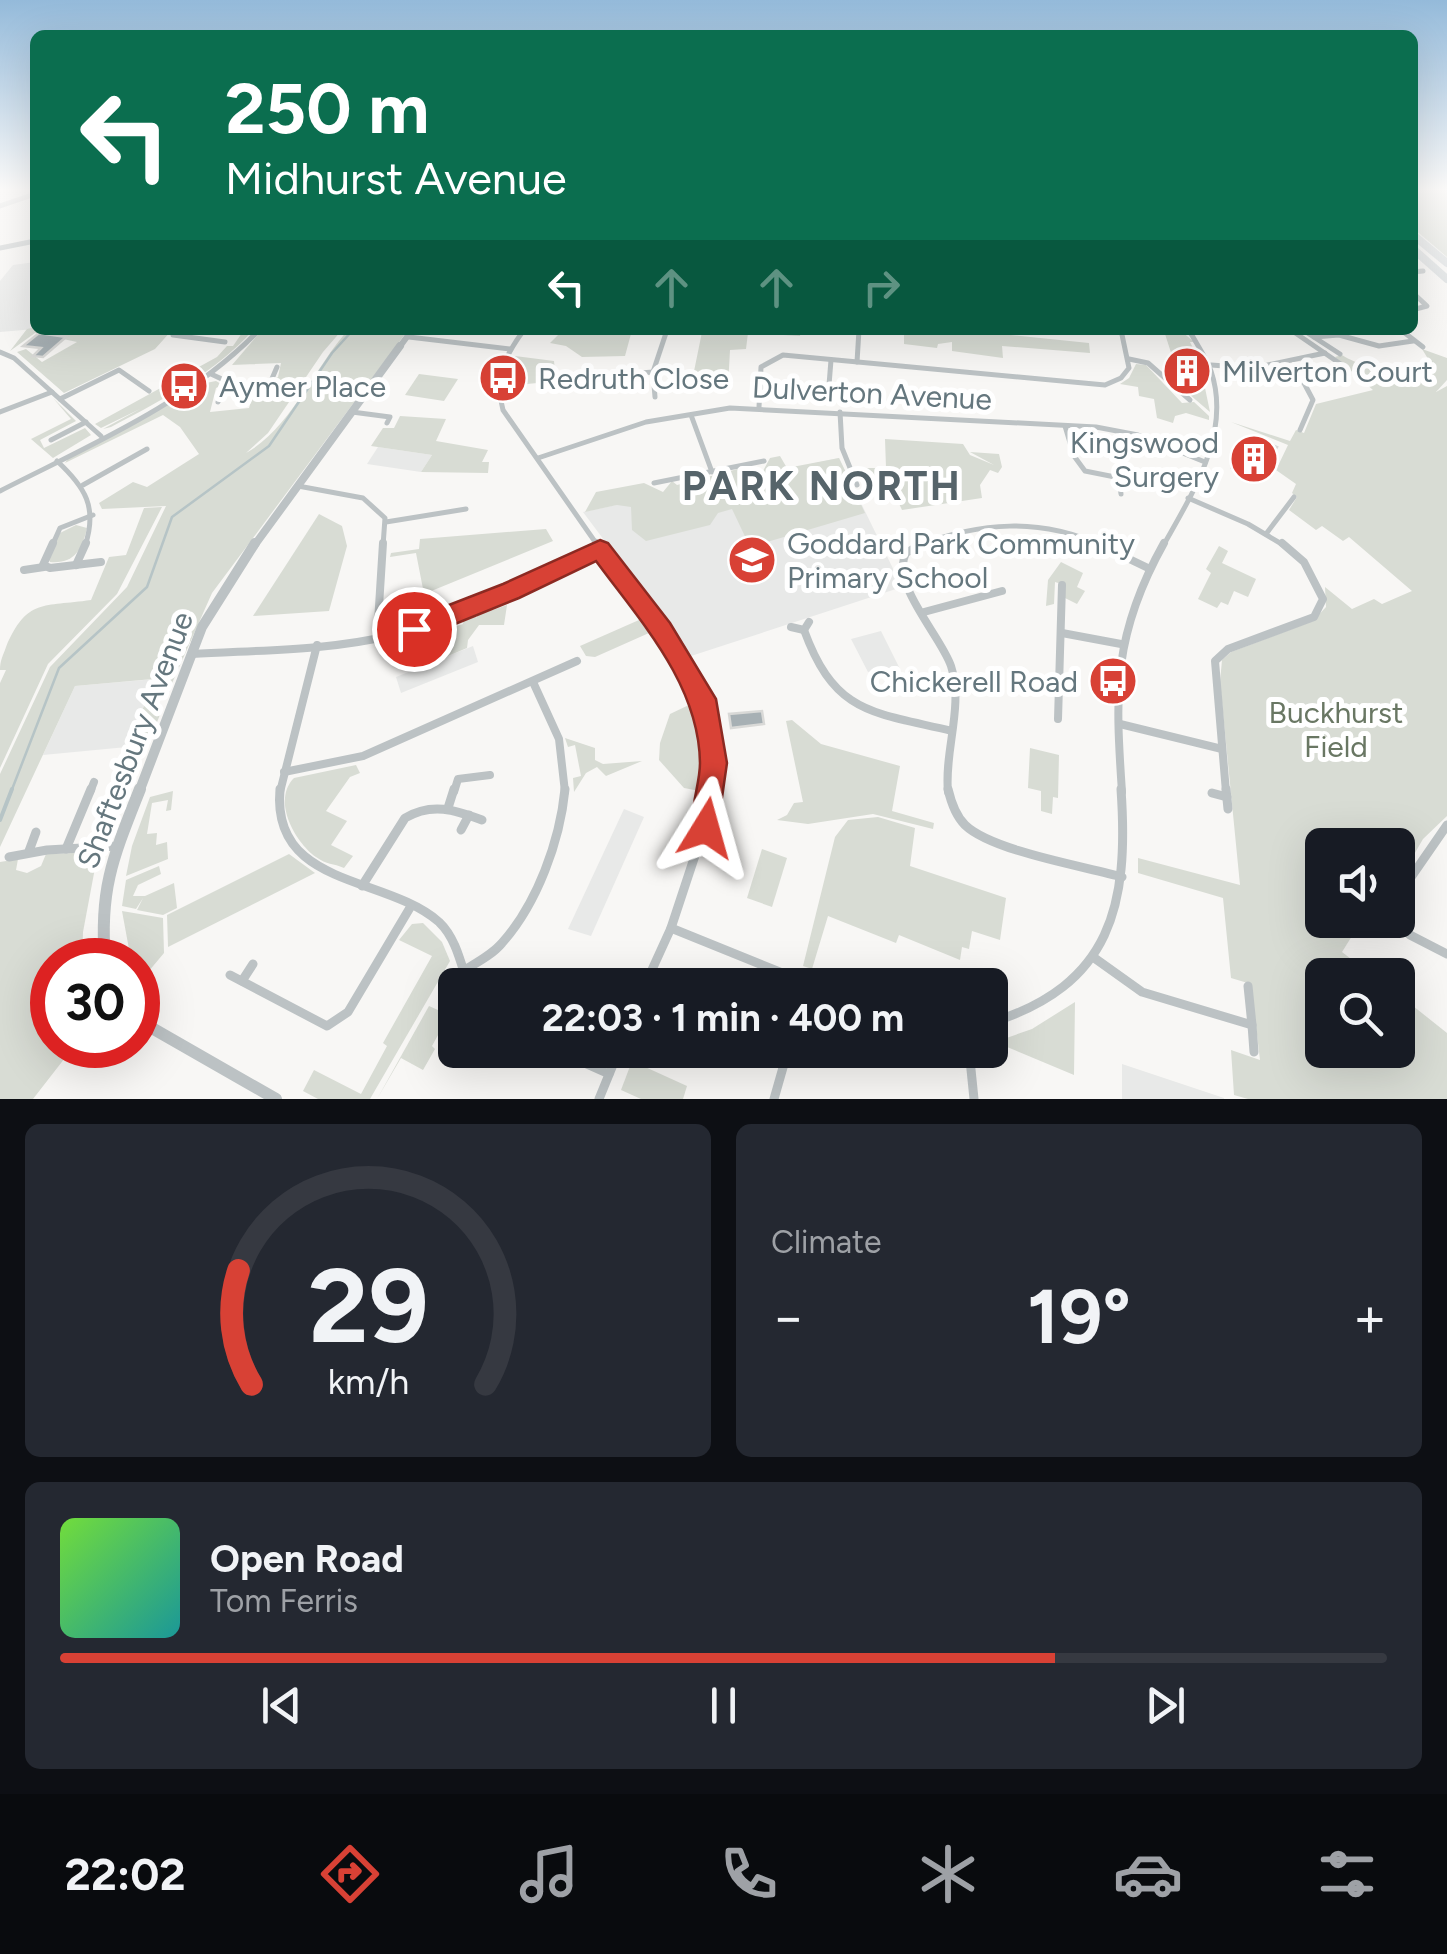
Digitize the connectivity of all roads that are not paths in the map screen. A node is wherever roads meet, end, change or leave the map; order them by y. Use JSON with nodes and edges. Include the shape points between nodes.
{"nodes":[{"id":1,"x":1421,"y":241,"type":"edge"},
{"id":2,"x":30,"y":242,"type":"edge"},
{"id":3,"x":0,"y":248,"type":"edge"},
{"id":4,"x":1418,"y":253,"type":"edge"},
{"id":5,"x":1447,"y":264,"type":"edge"},
{"id":6,"x":1418,"y":271,"type":"edge"},
{"id":7,"x":1423,"y":271,"type":"dead end"},
{"id":8,"x":1447,"y":279,"type":"edge"},
{"id":9,"x":173,"y":335,"type":"edge"},
{"id":10,"x":253,"y":335,"type":"edge"},
{"id":11,"x":409,"y":335,"type":"edge"},
{"id":12,"x":417,"y":335,"type":"edge"},
{"id":13,"x":520,"y":335,"type":"edge"},
{"id":14,"x":665,"y":335,"type":"edge"},
{"id":15,"x":859,"y":335,"type":"edge"},
{"id":16,"x":1121,"y":335,"type":"edge"},
{"id":17,"x":1192,"y":335,"type":"edge"},
{"id":18,"x":1299,"y":335,"type":"edge"},
{"id":19,"x":1311,"y":335,"type":"edge"},
{"id":20,"x":1320,"y":335,"type":"edge"},
{"id":21,"x":1332,"y":335,"type":"edge"},
{"id":22,"x":1359,"y":335,"type":"edge"},
{"id":23,"x":1406,"y":335,"type":"edge"},
{"id":24,"x":1314,"y":337,"type":"junction"},
{"id":25,"x":1361,"y":338,"type":"junction"},
{"id":26,"x":1413,"y":341,"type":"junction"},
{"id":27,"x":1423,"y":348,"type":"dead end"},
{"id":28,"x":213,"y":349,"type":"dead end"},
{"id":29,"x":510,"y":349,"type":"junction"},
{"id":30,"x":0,"y":352,"type":"edge"},
{"id":31,"x":1325,"y":352,"type":"junction"},
{"id":32,"x":1340,"y":354,"type":"dead end"},
{"id":33,"x":831,"y":360,"type":"junction"},
{"id":34,"x":1128,"y":360,"type":"junction"},
{"id":35,"x":857,"y":362,"type":"junction"},
{"id":36,"x":1281,"y":363,"type":"junction"},
{"id":37,"x":1210,"y":366,"type":"junction"},
{"id":38,"x":276,"y":367,"type":"dead end"},
{"id":39,"x":1345,"y":367,"type":"dead end"},
{"id":40,"x":652,"y":372,"type":"junction"},
{"id":41,"x":210,"y":374,"type":"junction"},
{"id":42,"x":580,"y":375,"type":"dead end"},
{"id":43,"x":831,"y":382,"type":"dead end"},
{"id":44,"x":227,"y":388,"type":"junction"},
{"id":45,"x":149,"y":391,"type":"dead end"},
{"id":46,"x":52,"y":392,"type":"junction"},
{"id":47,"x":644,"y":393,"type":"dead end"},
{"id":48,"x":60,"y":399,"type":"junction"},
{"id":49,"x":1190,"y":400,"type":"dead end"},
{"id":50,"x":218,"y":402,"type":"dead end"},
{"id":51,"x":759,"y":408,"type":"junction"},
{"id":52,"x":352,"y":412,"type":"junction"},
{"id":53,"x":840,"y":412,"type":"junction"},
{"id":54,"x":1,"y":413,"type":"edge"},
{"id":55,"x":690,"y":415,"type":"junction"},
{"id":56,"x":86,"y":422,"type":"junction"},
{"id":57,"x":387,"y":423,"type":"dead end"},
{"id":58,"x":1065,"y":426,"type":"junction"},
{"id":59,"x":1300,"y":430,"type":"dead end"},
{"id":60,"x":101,"y":436,"type":"junction"},
{"id":61,"x":52,"y":440,"type":"dead end"},
{"id":62,"x":147,"y":449,"type":"dead end"},
{"id":63,"x":538,"y":458,"type":"junction"},
{"id":64,"x":56,"y":461,"type":"junction"},
{"id":65,"x":764,"y":461,"type":"dead end"},
{"id":66,"x":1205,"y":462,"type":"junction"},
{"id":67,"x":712,"y":472,"type":"junction"},
{"id":68,"x":1119,"y":479,"type":"junction"},
{"id":69,"x":1135,"y":481,"type":"dead end"},
{"id":70,"x":654,"y":483,"type":"dead end"},
{"id":71,"x":83,"y":485,"type":"junction"},
{"id":72,"x":857,"y":485,"type":"dead end"},
{"id":73,"x":298,"y":486,"type":"junction"},
{"id":74,"x":0,"y":491,"type":"edge"},
{"id":75,"x":1121,"y":494,"type":"dead end"},
{"id":76,"x":1294,"y":496,"type":"dead end"},
{"id":77,"x":458,"y":498,"type":"dead end"},
{"id":78,"x":1188,"y":498,"type":"junction"},
{"id":79,"x":457,"y":509,"type":"junction"},
{"id":80,"x":466,"y":509,"type":"dead end"},
{"id":81,"x":93,"y":515,"type":"junction"},
{"id":82,"x":386,"y":522,"type":"junction"},
{"id":83,"x":1266,"y":534,"type":"junction"},
{"id":84,"x":600,"y":549,"type":"junction"},
{"id":85,"x":100,"y":562,"type":"dead end"},
{"id":86,"x":76,"y":564,"type":"junction"},
{"id":87,"x":45,"y":567,"type":"junction"},
{"id":88,"x":1148,"y":568,"type":"junction"},
{"id":89,"x":24,"y":570,"type":"dead end"},
{"id":90,"x":1062,"y":585,"type":"dead end"},
{"id":91,"x":1002,"y":591,"type":"dead end"},
{"id":92,"x":924,"y":612,"type":"junction"},
{"id":93,"x":791,"y":627,"type":"dead end"},
{"id":94,"x":1062,"y":633,"type":"junction"},
{"id":95,"x":378,"y":638,"type":"junction"},
{"id":96,"x":1122,"y":644,"type":"junction"},
{"id":97,"x":316,"y":645,"type":"junction"},
{"id":98,"x":192,"y":654,"type":"junction"},
{"id":99,"x":577,"y":661,"type":"dead end"},
{"id":100,"x":533,"y":682,"type":"junction"},
{"id":101,"x":1058,"y":719,"type":"dead end"},
{"id":102,"x":1120,"y":724,"type":"junction"},
{"id":103,"x":952,"y":731,"type":"junction"},
{"id":104,"x":1222,"y":750,"type":"junction"},
{"id":105,"x":284,"y":772,"type":"junction"},
{"id":106,"x":490,"y":775,"type":"dead end"},
{"id":107,"x":94,"y":782,"type":"dead end"},
{"id":108,"x":1212,"y":793,"type":"dead end"},
{"id":109,"x":1227,"y":797,"type":"junction"},
{"id":110,"x":448,"y":808,"type":"junction"},
{"id":111,"x":1228,"y":808,"type":"dead end"},
{"id":112,"x":469,"y":815,"type":"junction"},
{"id":113,"x":482,"y":820,"type":"dead end"},
{"id":114,"x":1447,"y":825,"type":"edge"},
{"id":115,"x":462,"y":830,"type":"dead end"},
{"id":116,"x":36,"y":832,"type":"dead end"},
{"id":117,"x":117,"y":846,"type":"junction"},
{"id":118,"x":66,"y":849,"type":"junction"},
{"id":119,"x":28,"y":852,"type":"junction"},
{"id":120,"x":9,"y":857,"type":"dead end"},
{"id":121,"x":1415,"y":871,"type":"edge"},
{"id":122,"x":1122,"y":877,"type":"junction"},
{"id":123,"x":362,"y":886,"type":"junction"},
{"id":124,"x":411,"y":906,"type":"junction"},
{"id":125,"x":671,"y":928,"type":"junction"},
{"id":126,"x":104,"y":938,"type":"edge"},
{"id":127,"x":1414,"y":938,"type":"edge"},
{"id":128,"x":1447,"y":954,"type":"edge"},
{"id":129,"x":1094,"y":957,"type":"junction"},
{"id":130,"x":253,"y":964,"type":"dead end"},
{"id":131,"x":462,"y":968,"type":"edge"},
{"id":132,"x":468,"y":968,"type":"edge"},
{"id":133,"x":653,"y":968,"type":"edge"},
{"id":134,"x":768,"y":968,"type":"edge"},
{"id":135,"x":230,"y":975,"type":"dead end"},
{"id":136,"x":242,"y":980,"type":"junction"},
{"id":137,"x":1248,"y":986,"type":"dead end"},
{"id":138,"x":1008,"y":1018,"type":"edge"},
{"id":139,"x":1252,"y":1024,"type":"junction"},
{"id":140,"x":160,"y":1033,"type":"edge"},
{"id":141,"x":1254,"y":1052,"type":"dead end"},
{"id":142,"x":596,"y":1068,"type":"edge"},
{"id":143,"x":612,"y":1068,"type":"edge"},
{"id":144,"x":783,"y":1068,"type":"edge"},
{"id":145,"x":971,"y":1068,"type":"edge"},
{"id":146,"x":609,"y":1074,"type":"junction"},
{"id":147,"x":276,"y":1099,"type":"edge"},
{"id":148,"x":599,"y":1099,"type":"edge"},
{"id":149,"x":774,"y":1099,"type":"edge"},
{"id":150,"x":974,"y":1099,"type":"edge"}],
"edges":[{"from":1,"to":5,"type":"main road"},
{"from":2,"to":3,"type":"street"},
{"from":4,"to":8,"type":"main road"},
{"from":6,"to":7,"type":"street"},
{"from":9,"to":28,"type":"street","via":[[222,342]]},
{"from":10,"to":41,"type":"street"},
{"from":11,"to":52,"type":"street","name":"Shaftesbury Avenue"},
{"from":12,"to":29,"type":"street"},
{"from":13,"to":29,"type":"street"},
{"from":14,"to":40,"type":"street"},
{"from":15,"to":35,"type":"street"},
{"from":16,"to":34,"type":"street"},
{"from":17,"to":37,"type":"street"},
{"from":18,"to":31,"type":"street"},
{"from":19,"to":24,"type":"street"},
{"from":20,"to":24,"type":"street"},
{"from":21,"to":25,"type":"street"},
{"from":22,"to":25,"type":"street"},
{"from":23,"to":26,"type":"street"},
{"from":24,"to":32,"type":"street"},
{"from":25,"to":26,"type":"street","via":[[1383,346]]},
{"from":26,"to":27,"type":"street"},
{"from":29,"to":63,"type":"street","via":[[499,376],[500,400]]},
{"from":30,"to":46,"type":"street"},
{"from":31,"to":36,"type":"street"},
{"from":31,"to":39,"type":"street"},
{"from":33,"to":35,"type":"street"},
{"from":33,"to":43,"type":"street"},
{"from":33,"to":51,"type":"street","via":[[768,359],[760,369]]},
{"from":34,"to":35,"type":"street","via":[[1120,380],[1097,386]]},
{"from":34,"to":49,"type":"street","via":[[1148,363]]},
{"from":36,"to":37,"type":"street"},
{"from":36,"to":59,"type":"street","via":[[1313,400]]},
{"from":37,"to":66,"type":"street","via":[[1220,411]]},
{"from":38,"to":44,"type":"street","via":[[271,381]]},
{"from":40,"to":42,"type":"street"},
{"from":40,"to":47,"type":"street","via":[[654,394]]},
{"from":41,"to":44,"type":"street","via":[[226,380]]},
{"from":41,"to":60,"type":"street"},
{"from":44,"to":50,"type":"street"},
{"from":45,"to":48,"type":"street","via":[[118,370]]},
{"from":46,"to":48,"type":"street"},
{"from":46,"to":54,"type":"street"},
{"from":48,"to":56,"type":"street"},
{"from":51,"to":53,"type":"street","name":"Dulverton Avenue"},
{"from":51,"to":55,"type":"street","name":"Dulverton Avenue"},
{"from":52,"to":57,"type":"street","via":[[390,417]]},
{"from":52,"to":73,"type":"street","name":"Shaftesbury Avenue"},
{"from":53,"to":58,"type":"street","name":"Dulverton Avenue"},
{"from":53,"to":72,"type":"street","via":[[842,448]]},
{"from":55,"to":63,"type":"street","name":"Dulverton Avenue","via":[[610,430]]},
{"from":55,"to":67,"type":"street"},
{"from":56,"to":60,"type":"street"},
{"from":56,"to":61,"type":"street"},
{"from":58,"to":66,"type":"street","name":"Dulverton Avenue","via":[[1138,435]]},
{"from":58,"to":68,"type":"street","via":[[1079,468]]},
{"from":60,"to":64,"type":"street"},
{"from":62,"to":71,"type":"street"},
{"from":63,"to":84,"type":"street"},
{"from":64,"to":71,"type":"street"},
{"from":64,"to":74,"type":"street"},
{"from":65,"to":67,"type":"street"},
{"from":66,"to":78,"type":"street"},
{"from":67,"to":70,"type":"street"},
{"from":68,"to":69,"type":"street"},
{"from":68,"to":75,"type":"street"},
{"from":71,"to":81,"type":"street"},
{"from":73,"to":82,"type":"street","via":[[363,498]]},
{"from":73,"to":98,"type":"street","name":"Shaftesbury Avenue","via":[[218,596]]},
{"from":76,"to":83,"type":"street"},
{"from":77,"to":79,"type":"street"},
{"from":78,"to":83,"type":"street"},
{"from":78,"to":88,"type":"street"},
{"from":79,"to":80,"type":"street"},
{"from":79,"to":82,"type":"street"},
{"from":81,"to":86,"type":"street"},
{"from":81,"to":87,"type":"street","via":[[60,528]]},
{"from":82,"to":95,"type":"street"},
{"from":83,"to":104,"type":"street","via":[[1310,567],[1322,606],[1308,620],[1217,657]]},
{"from":84,"to":95,"type":"street","via":[[466,610]]},
{"from":84,"to":125,"type":"street","via":[[674,650],[707,711],[712,804]]},
{"from":85,"to":86,"type":"street"},
{"from":86,"to":87,"type":"street"},
{"from":87,"to":89,"type":"street"},
{"from":88,"to":92,"type":"street","via":[[1074,531],[1002,522],[907,552],[902,573]]},
{"from":88,"to":96,"type":"street"},
{"from":90,"to":94,"type":"street"},
{"from":91,"to":92,"type":"street"},
{"from":92,"to":103,"type":"street","via":[[952,670]]},
{"from":93,"to":103,"type":"street","via":[[806,626],[828,685],[844,700]]},
{"from":94,"to":96,"type":"street"},
{"from":94,"to":101,"type":"street"},
{"from":95,"to":97,"type":"street"},
{"from":96,"to":102,"type":"street"},
{"from":97,"to":98,"type":"street"},
{"from":97,"to":105,"type":"street"},
{"from":98,"to":117,"type":"street","name":"Shaftesbury Avenue"},
{"from":99,"to":100,"type":"street"},
{"from":100,"to":105,"type":"street","via":[[350,760]]},
{"from":100,"to":132,"type":"street","via":[[561,748],[564,814],[511,932]]},
{"from":102,"to":104,"type":"street"},
{"from":102,"to":122,"type":"street"},
{"from":103,"to":122,"type":"street","via":[[948,794],[968,828]]},
{"from":104,"to":109,"type":"street"},
{"from":105,"to":123,"type":"street","via":[[279,808],[297,848],[326,871]]},
{"from":106,"to":110,"type":"street","via":[[458,779]]},
{"from":107,"to":118,"type":"street"},
{"from":108,"to":109,"type":"street"},
{"from":109,"to":111,"type":"street"},
{"from":110,"to":112,"type":"street"},
{"from":110,"to":123,"type":"street","via":[[424,808],[405,818]]},
{"from":112,"to":113,"type":"street"},
{"from":112,"to":115,"type":"street"},
{"from":114,"to":121,"type":"street"},
{"from":116,"to":119,"type":"street"},
{"from":117,"to":118,"type":"street"},
{"from":117,"to":126,"type":"street","name":"Shaftesbury Avenue","via":[[103,900]]},
{"from":118,"to":119,"type":"street"},
{"from":119,"to":120,"type":"street"},
{"from":122,"to":129,"type":"street","via":[[1112,922]]},
{"from":123,"to":124,"type":"street"},
{"from":124,"to":131,"type":"street","via":[[443,926]]},
{"from":124,"to":136,"type":"street","via":[[348,1012],[327,1026]]},
{"from":125,"to":133,"type":"street"},
{"from":125,"to":134,"type":"street"},
{"from":127,"to":128,"type":"street"},
{"from":129,"to":138,"type":"street","via":[[1058,993]]},
{"from":129,"to":139,"type":"street","via":[[1142,992]]},
{"from":130,"to":136,"type":"street"},
{"from":135,"to":136,"type":"street"},
{"from":137,"to":139,"type":"street"},
{"from":139,"to":141,"type":"street"},
{"from":140,"to":147,"type":"street"},
{"from":142,"to":146,"type":"street"},
{"from":143,"to":146,"type":"street"},
{"from":144,"to":149,"type":"street"},
{"from":145,"to":150,"type":"street"},
{"from":146,"to":148,"type":"street"}]}
